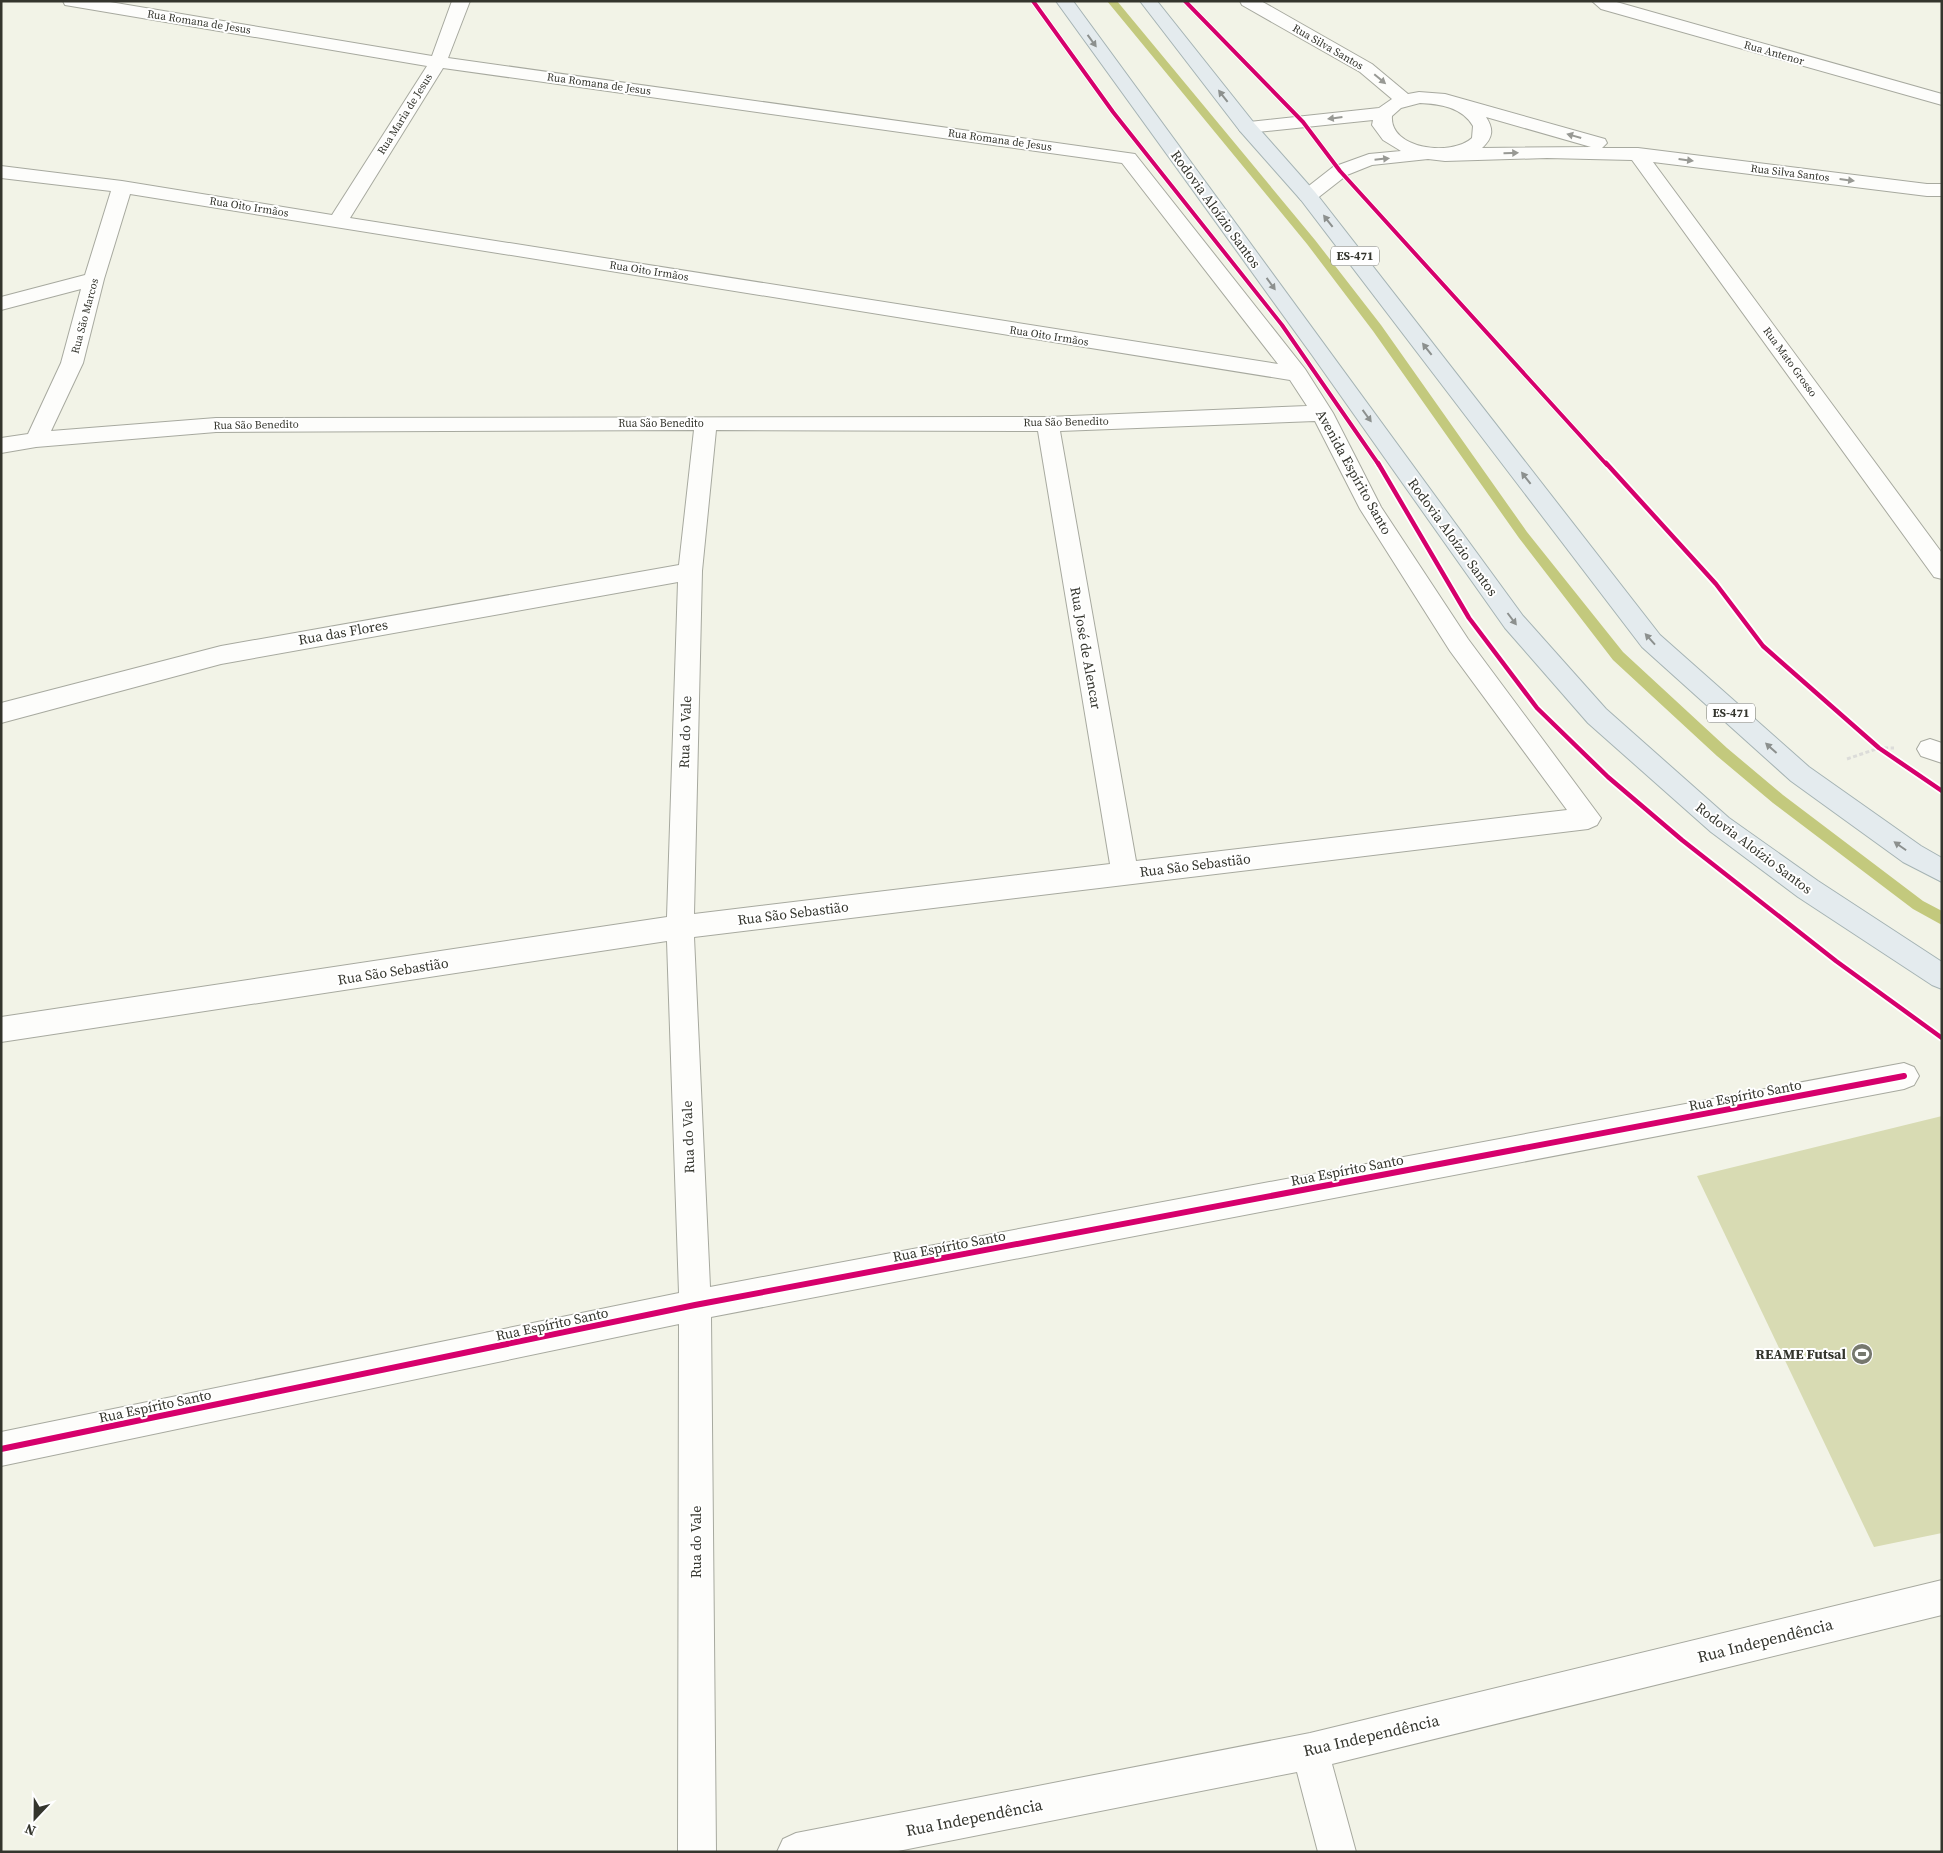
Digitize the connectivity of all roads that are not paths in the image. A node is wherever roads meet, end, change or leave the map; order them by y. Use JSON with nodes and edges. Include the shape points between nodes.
{"nodes":[{"id":1,"x":71,"y":1,"type":"edge"},
{"id":2,"x":461,"y":1,"type":"edge"},
{"id":3,"x":1064,"y":1,"type":"edge"},
{"id":4,"x":1148,"y":1,"type":"edge"},
{"id":5,"x":1248,"y":1,"type":"edge"},
{"id":6,"x":1603,"y":3,"type":"edge"},
{"id":7,"x":438,"y":62,"type":"junction"},
{"id":8,"x":1404,"y":100,"type":"junction"},
{"id":9,"x":1942,"y":100,"type":"edge"},
{"id":10,"x":1452,"y":102,"type":"junction"},
{"id":11,"x":1383,"y":112,"type":"junction"},
{"id":12,"x":1247,"y":126,"type":"junction"},
{"id":13,"x":1437,"y":154,"type":"junction"},
{"id":14,"x":1638,"y":154,"type":"junction"},
{"id":15,"x":1128,"y":158,"type":"joint"},
{"id":16,"x":1,"y":172,"type":"edge"},
{"id":17,"x":122,"y":187,"type":"junction"},
{"id":18,"x":1934,"y":190,"type":"edge"},
{"id":19,"x":1308,"y":196,"type":"junction"},
{"id":20,"x":1942,"y":207,"type":"edge"},
{"id":21,"x":338,"y":221,"type":"junction"},
{"id":22,"x":94,"y":279,"type":"junction"},
{"id":23,"x":1,"y":304,"type":"edge"},
{"id":24,"x":1296,"y":374,"type":"junction"},
{"id":25,"x":1322,"y":413,"type":"junction"},
{"id":26,"x":706,"y":423,"type":"junction"},
{"id":27,"x":1048,"y":424,"type":"junction"},
{"id":28,"x":36,"y":440,"type":"junction"},
{"id":29,"x":1,"y":446,"type":"edge"},
{"id":30,"x":1942,"y":570,"type":"edge"},
{"id":31,"x":690,"y":571,"type":"junction"},
{"id":32,"x":1,"y":713,"type":"edge"},
{"id":33,"x":1588,"y":818,"type":"joint"},
{"id":34,"x":1942,"y":871,"type":"edge"},
{"id":35,"x":1125,"y":873,"type":"junction"},
{"id":36,"x":680,"y":927,"type":"junction"},
{"id":37,"x":1942,"y":977,"type":"edge"},
{"id":38,"x":1,"y":1030,"type":"edge"},
{"id":39,"x":1904,"y":1076,"type":"dead end"},
{"id":40,"x":695,"y":1306,"type":"junction"},
{"id":41,"x":1,"y":1449,"type":"edge"},
{"id":42,"x":1942,"y":1596,"type":"edge"},
{"id":43,"x":1310,"y":1751,"type":"junction"},
{"id":44,"x":697,"y":1852,"type":"edge"},
{"id":45,"x":796,"y":1852,"type":"edge"},
{"id":46,"x":1337,"y":1852,"type":"edge"}],
"edges":[{"from":1,"to":7,"type":"street","name":"Rua Romana de Jesus"},
{"from":2,"to":7,"type":"street","name":"Rua Maria de Jesus"},
{"from":3,"to":37,"type":"main road","name":"Rodovia Aloízio Santos","one_way":true,"via":[[1514,622],[1597,716],[1720,825],[1808,889]]},
{"from":12,"to":4,"type":"main road","number":"ES-471","one_way":true},
{"from":5,"to":8,"type":"street","name":"Rua Silva Santos","one_way":true,"via":[[1366,68]]},
{"from":6,"to":9,"type":"street","name":"Rua Antenor"},
{"from":7,"to":15,"type":"street","name":"Rua Romana de Jesus"},
{"from":7,"to":21,"type":"street","name":"Rua Maria de Jesus"},
{"from":8,"to":10,"type":"street","via":[[1419,97]]},
{"from":8,"to":11,"type":"street"},
{"from":10,"to":13,"type":"street","via":[[1476,115],[1484,132],[1472,148]]},
{"from":14,"to":10,"type":"street","name":"Rua Silva Santos","one_way":true},
{"from":11,"to":12,"type":"street","one_way":true},
{"from":11,"to":13,"type":"street","via":[[1380,121],[1389,138],[1400,146]]},
{"from":12,"to":19,"type":"main road","number":"ES-471"},
{"from":13,"to":14,"type":"street","name":"Rua Silva Santos","one_way":true},
{"from":19,"to":13,"type":"street","name":"Rua Silva Santos","one_way":true,"via":[[1340,171],[1369,160]]},
{"from":14,"to":18,"type":"street","name":"Rua Silva Santos","one_way":true},
{"from":14,"to":30,"type":"street","name":"Rua Mato Grosso"},
{"from":15,"to":24,"type":"street","name":"Avenida Espírito Santo"},
{"from":16,"to":17,"type":"street","name":"Rua Oito Irmãos"},
{"from":17,"to":21,"type":"street","name":"Rua Oito Irmãos"},
{"from":17,"to":22,"type":"street","name":"Rua São Marcos"},
{"from":18,"to":20,"type":"street"},
{"from":34,"to":19,"type":"main road","number":"ES-471","one_way":true,"via":[[1912,854],[1800,774],[1651,641]]},
{"from":21,"to":24,"type":"street","name":"Rua Oito Irmãos"},
{"from":22,"to":23,"type":"street"},
{"from":22,"to":28,"type":"street","name":"Rua São Marcos","via":[[72,363]]},
{"from":24,"to":25,"type":"street","name":"Avenida Espírito Santo"},
{"from":25,"to":27,"type":"street","name":"Rua São Benedito"},
{"from":25,"to":33,"type":"street","name":"Avenida Espírito Santo","via":[[1371,509],[1459,645]]},
{"from":26,"to":27,"type":"street","name":"Rua São Benedito"},
{"from":26,"to":28,"type":"street","name":"Rua São Benedito","via":[[216,425]]},
{"from":26,"to":31,"type":"street","name":"Rua do Vale"},
{"from":27,"to":35,"type":"street","name":"Rua José de Alencar"},
{"from":28,"to":29,"type":"street","name":"Rua São Benedito"},
{"from":31,"to":32,"type":"street","name":"Rua das Flores","via":[[222,654]]},
{"from":31,"to":36,"type":"street","name":"Rua do Vale"},
{"from":33,"to":35,"type":"street","name":"Rua São Sebastião"},
{"from":35,"to":36,"type":"street","name":"Rua São Sebastião"},
{"from":36,"to":38,"type":"street","name":"Rua São Sebastião"},
{"from":36,"to":40,"type":"street","name":"Rua do Vale"},
{"from":39,"to":40,"type":"street","name":"Rua Espírito Santo"},
{"from":40,"to":41,"type":"street","name":"Rua Espírito Santo"},
{"from":40,"to":44,"type":"street","name":"Rua do Vale"},
{"from":42,"to":43,"type":"street","name":"Rua Independência"},
{"from":43,"to":45,"type":"street","name":"Rua Independência"},
{"from":43,"to":46,"type":"street"}]}
